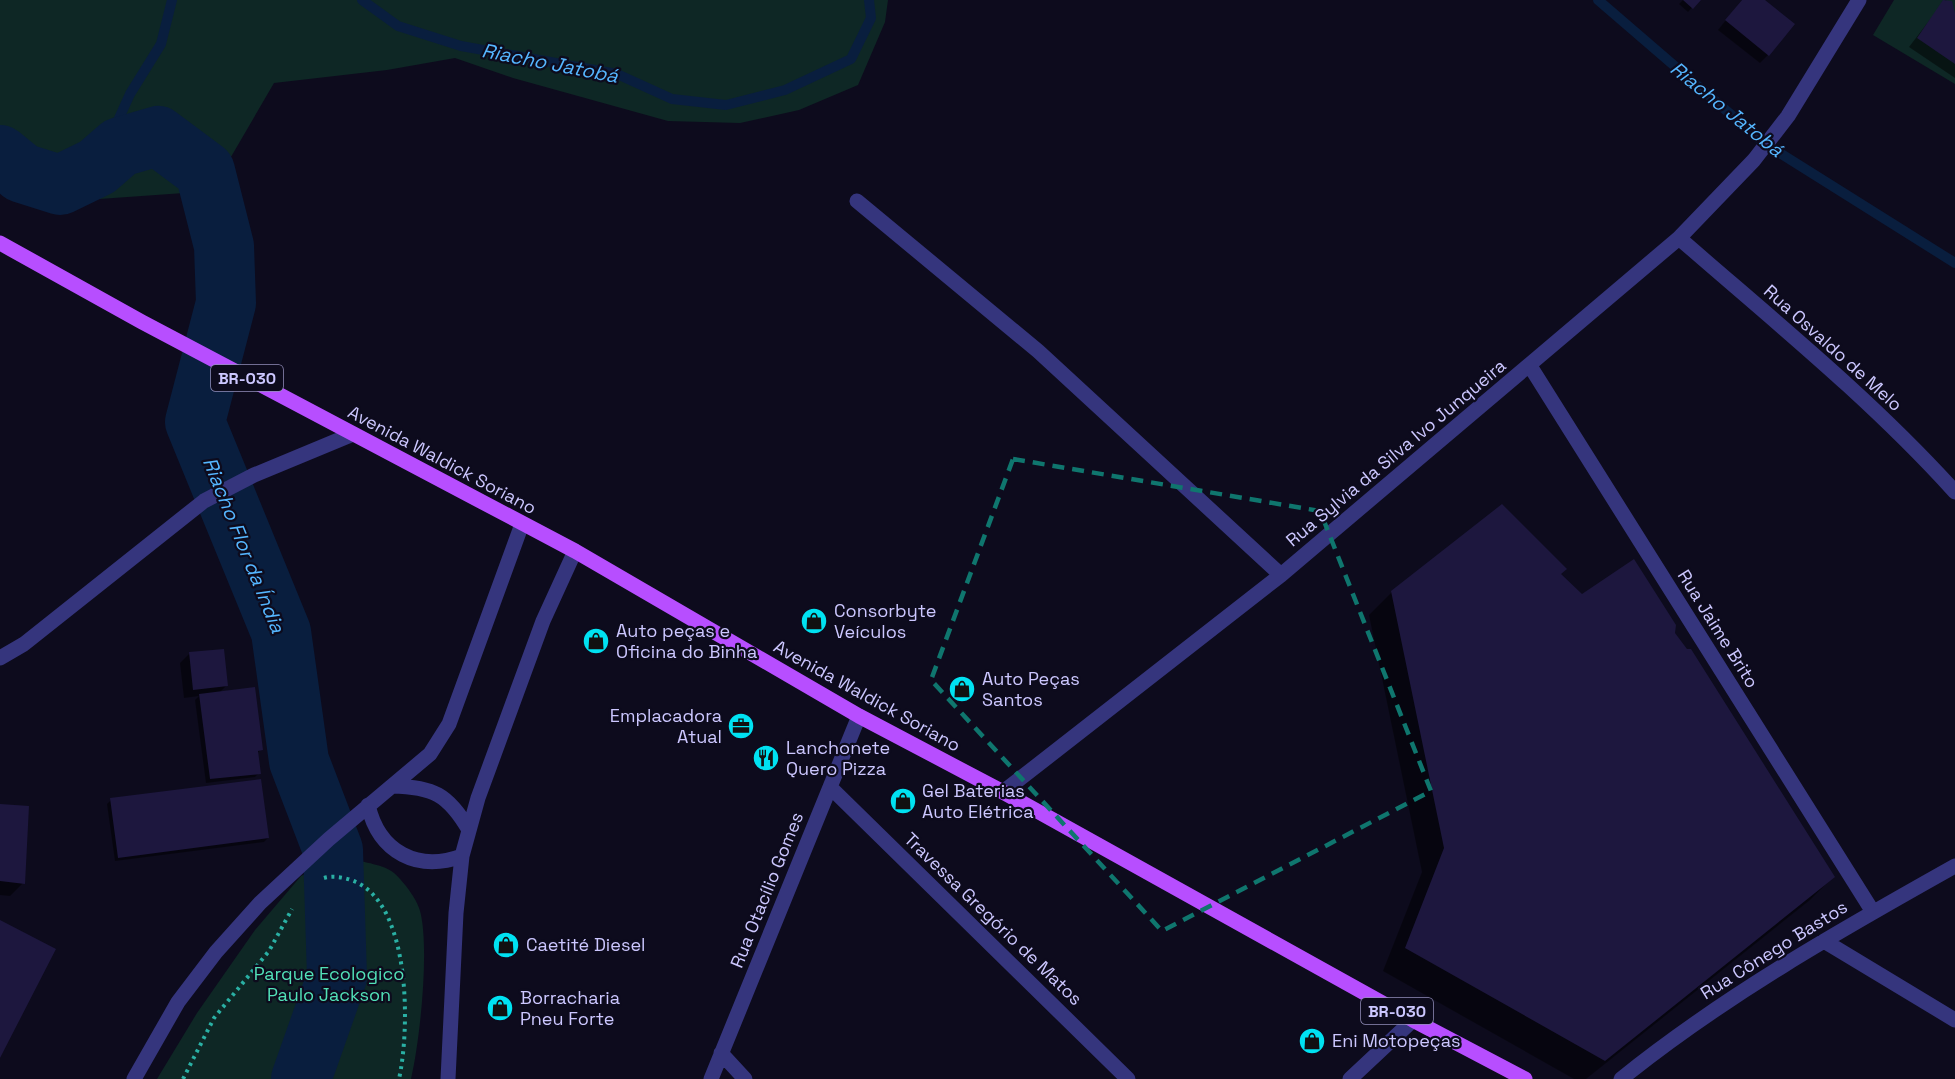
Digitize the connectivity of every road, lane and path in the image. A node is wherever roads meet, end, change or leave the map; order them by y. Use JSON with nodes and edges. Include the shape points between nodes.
{"nodes":[{"id":1,"x":1859,"y":0,"type":"edge"},
{"id":2,"x":857,"y":201,"type":"dead end"},
{"id":3,"x":1679,"y":238,"type":"junction"},
{"id":4,"x":0,"y":243,"type":"edge"},
{"id":5,"x":1530,"y":366,"type":"junction"},
{"id":6,"x":353,"y":434,"type":"junction"},
{"id":7,"x":1955,"y":492,"type":"edge"},
{"id":8,"x":522,"y":525,"type":"junction"},
{"id":9,"x":575,"y":551,"type":"junction"},
{"id":10,"x":1281,"y":575,"type":"junction"},
{"id":11,"x":0,"y":658,"type":"edge"},
{"id":12,"x":859,"y":716,"type":"junction"},
{"id":13,"x":392,"y":786,"type":"junction"},
{"id":14,"x":830,"y":787,"type":"junction"},
{"id":15,"x":1003,"y":792,"type":"junction"},
{"id":16,"x":368,"y":805,"type":"junction"},
{"id":17,"x":470,"y":830,"type":"junction"},
{"id":18,"x":462,"y":856,"type":"junction"},
{"id":19,"x":1955,"y":866,"type":"edge"},
{"id":20,"x":319,"y":881,"type":"dead end"},
{"id":21,"x":297,"y":899,"type":"dead end"},
{"id":22,"x":1873,"y":912,"type":"junction"},
{"id":23,"x":1824,"y":941,"type":"junction"},
{"id":24,"x":1413,"y":1020,"type":"junction"},
{"id":25,"x":1955,"y":1020,"type":"edge"},
{"id":26,"x":721,"y":1053,"type":"junction"},
{"id":27,"x":134,"y":1079,"type":"edge"},
{"id":28,"x":183,"y":1079,"type":"edge"},
{"id":29,"x":399,"y":1079,"type":"edge"},
{"id":30,"x":448,"y":1079,"type":"edge"},
{"id":31,"x":711,"y":1079,"type":"edge"},
{"id":32,"x":745,"y":1079,"type":"edge"},
{"id":33,"x":1128,"y":1079,"type":"edge"},
{"id":34,"x":1350,"y":1079,"type":"edge"},
{"id":35,"x":1525,"y":1079,"type":"edge"},
{"id":36,"x":1621,"y":1079,"type":"edge"}],
"edges":[{"from":1,"to":3,"type":"street","name":"Rua Sylvia da Silva Ivo Junqueira","via":[[1788,116],[1754,160]]},
{"from":2,"to":10,"type":"street","via":[[1038,351]]},
{"from":3,"to":5,"type":"street","name":"Rua Sylvia da Silva Ivo Junqueira"},
{"from":3,"to":7,"type":"street","name":"Rua Osvaldo de Melo","via":[[1876,411]]},
{"from":4,"to":6,"type":"main road","name":"Avenida Waldick Soriano","number":"BR-030"},
{"from":5,"to":10,"type":"street","name":"Rua Sylvia da Silva Ivo Junqueira"},
{"from":5,"to":22,"type":"street","name":"Rua Jaime Brito"},
{"from":6,"to":8,"type":"main road","name":"Avenida Waldick Soriano","number":"BR-030"},
{"from":6,"to":11,"type":"street","via":[[254,475],[204,501],[32,638]]},
{"from":8,"to":9,"type":"main road","name":"Avenida Waldick Soriano","number":"BR-030"},
{"from":8,"to":13,"type":"street","via":[[448,724],[430,754]]},
{"from":9,"to":12,"type":"main road","name":"Avenida Waldick Soriano","number":"BR-030"},
{"from":9,"to":17,"type":"street","via":[[543,621]]},
{"from":10,"to":15,"type":"street","name":"Rua Sylvia da Silva Ivo Junqueira"},
{"from":12,"to":14,"type":"street","name":"Rua Otacílio Gomes"},
{"from":12,"to":15,"type":"main road","name":"Avenida Waldick Soriano","number":"BR-030"},
{"from":13,"to":16,"type":"street"},
{"from":13,"to":17,"type":"street","via":[[419,787],[449,800]]},
{"from":14,"to":26,"type":"street","name":"Rua Otacílio Gomes"},
{"from":14,"to":33,"type":"street","name":"Travessa Gregório de Matos"},
{"from":15,"to":24,"type":"main road","name":"Avenida Waldick Soriano","number":"BR-030"},
{"from":16,"to":18,"type":"street","via":[[379,833],[407,857],[431,863]]},
{"from":16,"to":27,"type":"street","via":[[260,903],[216,952],[178,1002]]},
{"from":17,"to":18,"type":"street"},
{"from":18,"to":30,"type":"street"},
{"from":19,"to":22,"type":"street","name":"Rua Cônego Bastos"},
{"from":20,"to":29,"type":"path","via":[[340,878],[363,886],[375,898],[396,940],[405,1019]]},
{"from":21,"to":28,"type":"path","via":[[269,951],[214,1018]]},
{"from":22,"to":23,"type":"street","name":"Rua Cônego Bastos"},
{"from":23,"to":25,"type":"street"},
{"from":23,"to":36,"type":"street","name":"Rua Cônego Bastos","via":[[1690,1025]]},
{"from":24,"to":34,"type":"street"},
{"from":24,"to":35,"type":"main road","name":"Avenida Waldick Soriano","number":"BR-030"},
{"from":26,"to":31,"type":"street","name":"Rua Otacílio Gomes"},
{"from":26,"to":32,"type":"street"}]}
